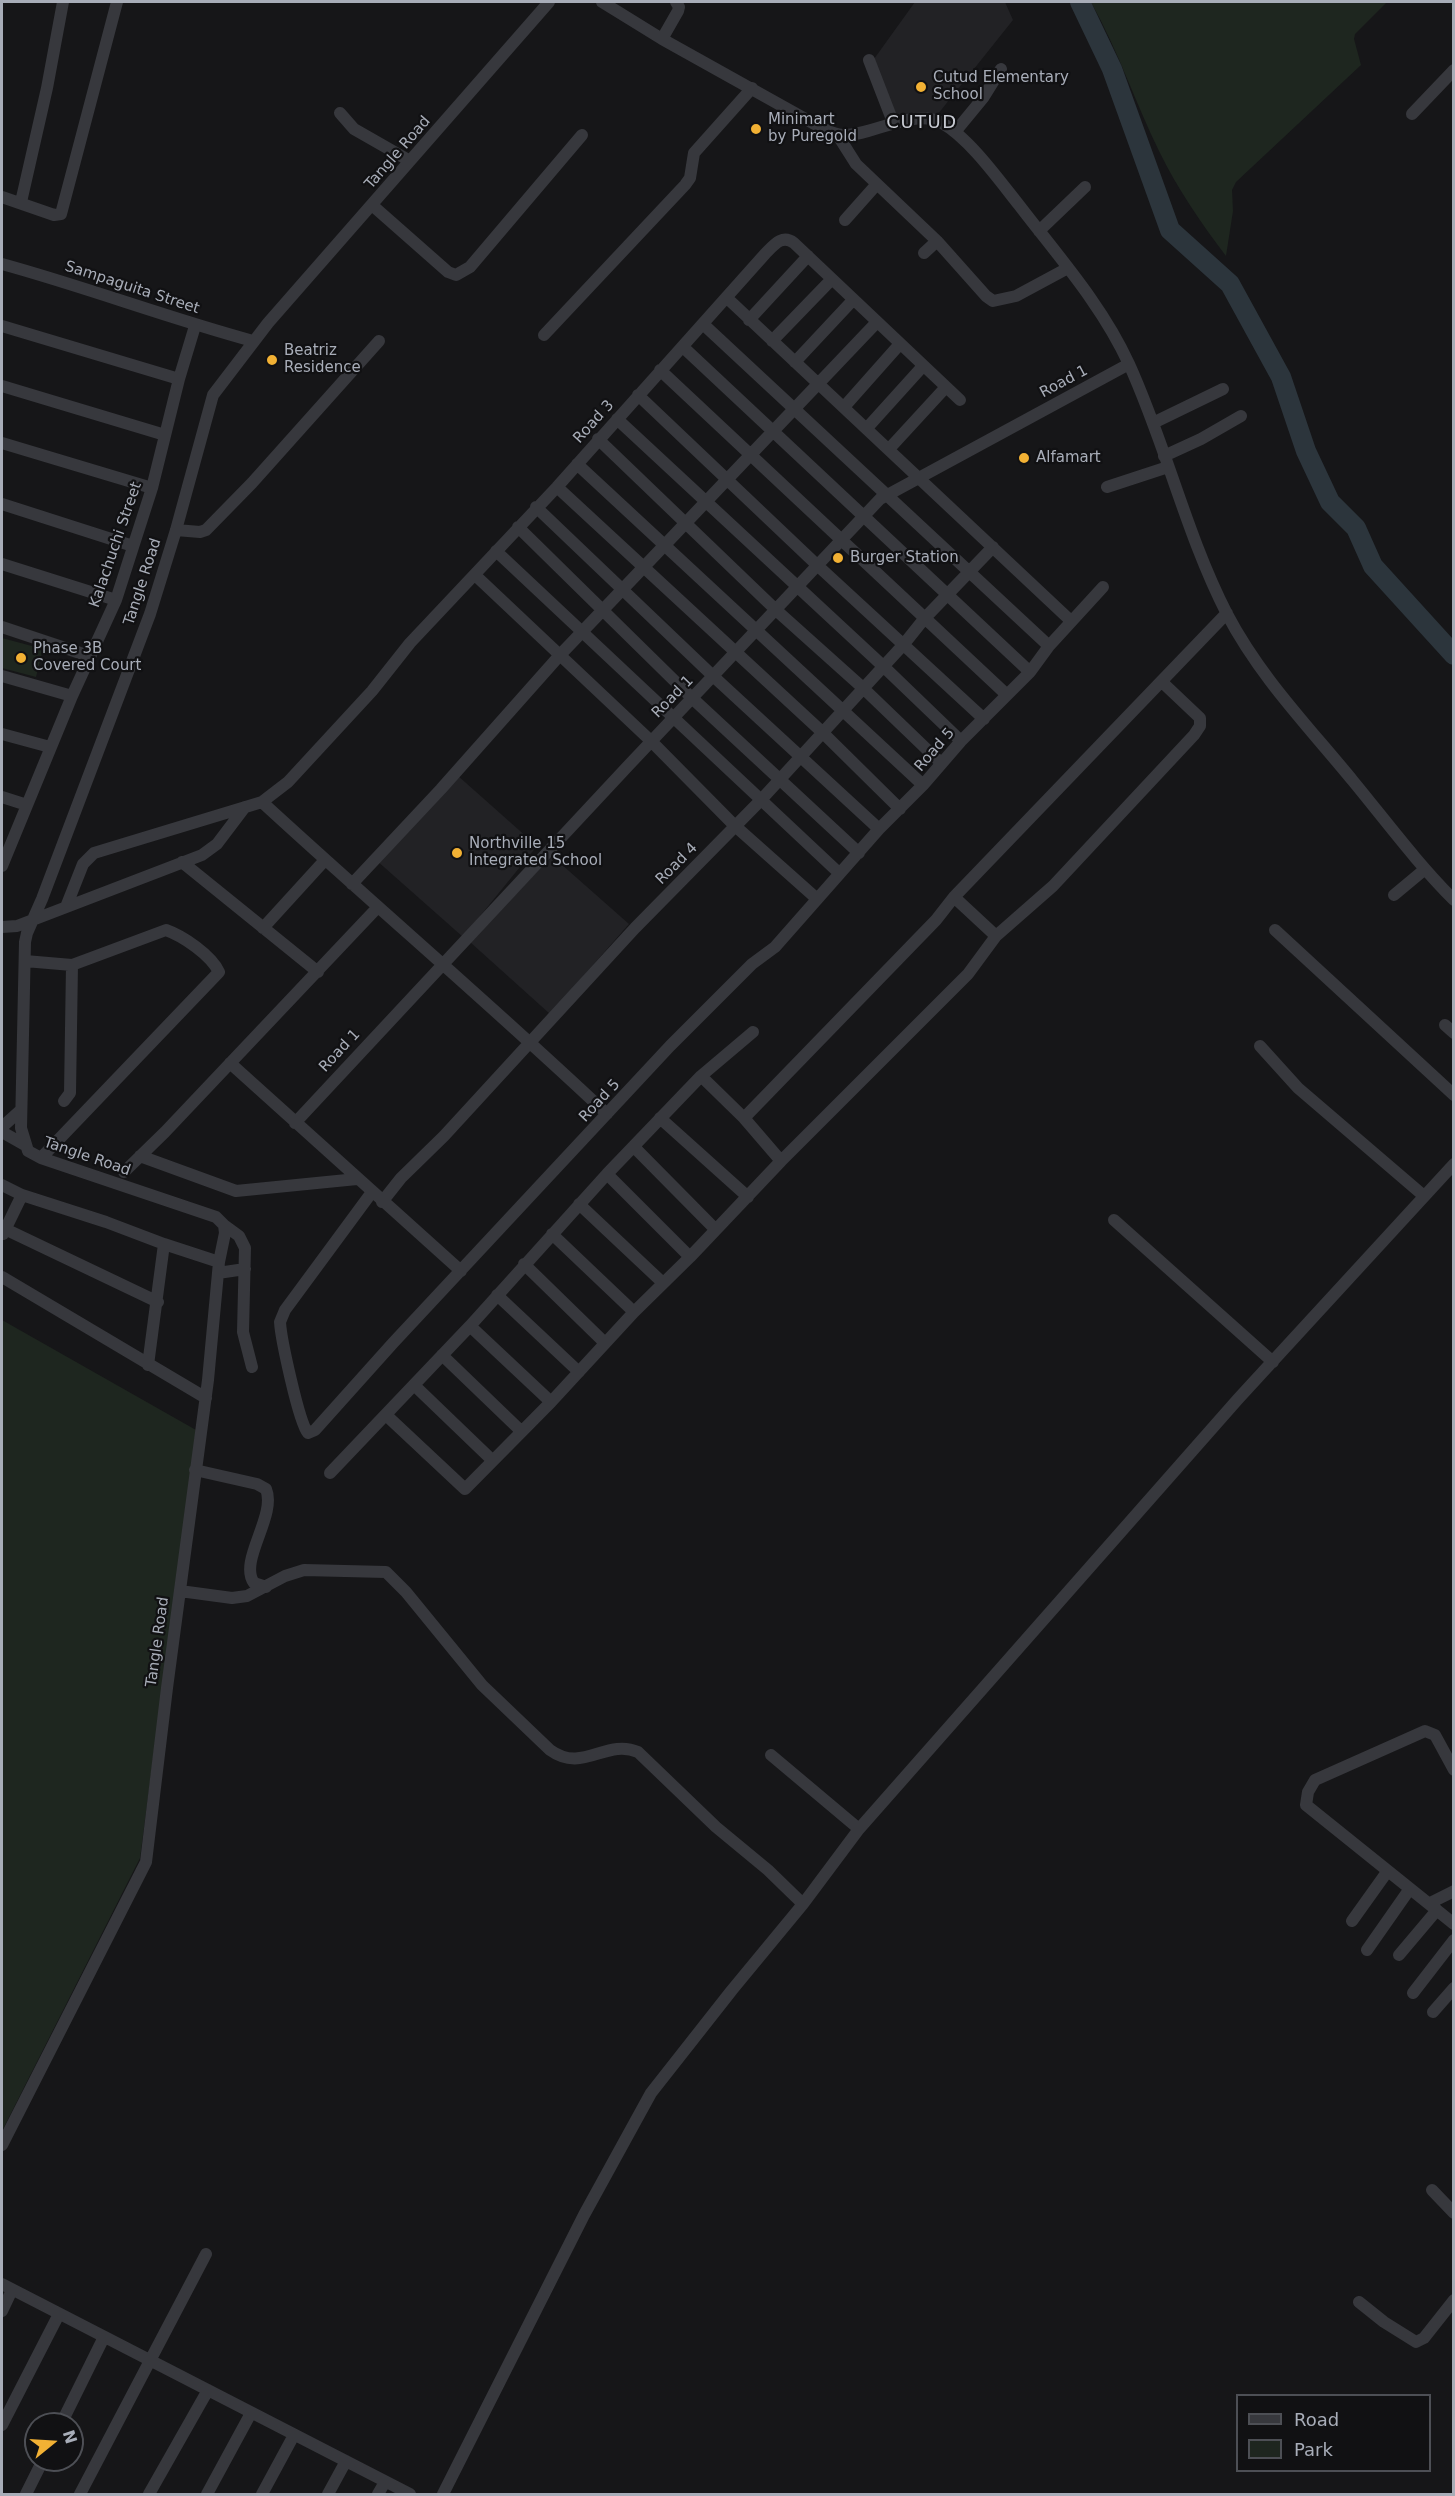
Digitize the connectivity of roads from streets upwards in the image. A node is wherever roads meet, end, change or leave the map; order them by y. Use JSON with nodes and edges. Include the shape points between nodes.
{"nodes":[{"id":1,"x":63,"y":2,"type":"edge"},
{"id":2,"x":117,"y":2,"type":"edge"},
{"id":3,"x":549,"y":2,"type":"edge"},
{"id":4,"x":602,"y":2,"type":"edge"},
{"id":5,"x":676,"y":2,"type":"edge"},
{"id":6,"x":662,"y":39,"type":"junction"},
{"id":7,"x":869,"y":60,"type":"dead end"},
{"id":8,"x":1001,"y":69,"type":"dead end"},
{"id":9,"x":1454,"y":70,"type":"edge"},
{"id":10,"x":752,"y":88,"type":"junction"},
{"id":11,"x":340,"y":113,"type":"dead end"},
{"id":12,"x":1412,"y":114,"type":"dead end"},
{"id":13,"x":893,"y":122,"type":"junction"},
{"id":14,"x":955,"y":132,"type":"junction"},
{"id":15,"x":837,"y":134,"type":"junction"},
{"id":16,"x":582,"y":135,"type":"dead end"},
{"id":17,"x":410,"y":160,"type":"junction"},
{"id":18,"x":877,"y":184,"type":"junction"},
{"id":19,"x":1085,"y":188,"type":"dead end"},
{"id":20,"x":2,"y":198,"type":"edge"},
{"id":21,"x":21,"y":202,"type":"junction"},
{"id":22,"x":372,"y":205,"type":"junction"},
{"id":23,"x":845,"y":220,"type":"dead end"},
{"id":24,"x":1039,"y":231,"type":"junction"},
{"id":25,"x":937,"y":241,"type":"junction"},
{"id":26,"x":924,"y":253,"type":"dead end"},
{"id":27,"x":808,"y":256,"type":"junction"},
{"id":28,"x":2,"y":264,"type":"edge"},
{"id":29,"x":1068,"y":268,"type":"junction"},
{"id":30,"x":831,"y":280,"type":"junction"},
{"id":31,"x":727,"y":298,"type":"junction"},
{"id":32,"x":852,"y":300,"type":"junction"},
{"id":33,"x":749,"y":320,"type":"junction"},
{"id":34,"x":877,"y":322,"type":"junction"},
{"id":35,"x":703,"y":324,"type":"junction"},
{"id":36,"x":2,"y":326,"type":"edge"},
{"id":37,"x":195,"y":326,"type":"junction"},
{"id":38,"x":544,"y":335,"type":"dead end"},
{"id":39,"x":253,"y":341,"type":"junction"},
{"id":40,"x":379,"y":341,"type":"dead end"},
{"id":41,"x":772,"y":341,"type":"junction"},
{"id":42,"x":899,"y":345,"type":"junction"},
{"id":43,"x":683,"y":346,"type":"junction"},
{"id":44,"x":795,"y":362,"type":"junction"},
{"id":45,"x":1129,"y":364,"type":"junction"},
{"id":46,"x":923,"y":366,"type":"junction"},
{"id":47,"x":660,"y":370,"type":"junction"},
{"id":48,"x":179,"y":379,"type":"junction"},
{"id":49,"x":819,"y":385,"type":"junction"},
{"id":50,"x":2,"y":386,"type":"edge"},
{"id":51,"x":946,"y":387,"type":"junction"},
{"id":52,"x":1222,"y":389,"type":"dead end"},
{"id":53,"x":638,"y":395,"type":"junction"},
{"id":54,"x":960,"y":400,"type":"dead end"},
{"id":55,"x":844,"y":407,"type":"junction"},
{"id":56,"x":795,"y":409,"type":"junction"},
{"id":57,"x":1241,"y":416,"type":"dead end"},
{"id":58,"x":618,"y":419,"type":"junction"},
{"id":59,"x":1153,"y":423,"type":"junction"},
{"id":60,"x":867,"y":428,"type":"junction"},
{"id":61,"x":772,"y":432,"type":"junction"},
{"id":62,"x":165,"y":435,"type":"junction"},
{"id":63,"x":598,"y":440,"type":"junction"},
{"id":64,"x":2,"y":443,"type":"edge"},
{"id":65,"x":889,"y":449,"type":"junction"},
{"id":66,"x":750,"y":455,"type":"junction"},
{"id":67,"x":1166,"y":461,"type":"junction"},
{"id":68,"x":577,"y":464,"type":"junction"},
{"id":69,"x":918,"y":477,"type":"junction"},
{"id":70,"x":727,"y":479,"type":"junction"},
{"id":71,"x":557,"y":487,"type":"junction"},
{"id":72,"x":1107,"y":487,"type":"dead end"},
{"id":73,"x":152,"y":488,"type":"junction"},
{"id":74,"x":888,"y":495,"type":"junction"},
{"id":75,"x":706,"y":501,"type":"junction"},
{"id":76,"x":2,"y":504,"type":"edge"},
{"id":77,"x":536,"y":507,"type":"junction"},
{"id":78,"x":865,"y":515,"type":"junction"},
{"id":79,"x":686,"y":524,"type":"junction"},
{"id":80,"x":518,"y":527,"type":"junction"},
{"id":81,"x":176,"y":530,"type":"junction"},
{"id":82,"x":842,"y":539,"type":"junction"},
{"id":83,"x":133,"y":546,"type":"junction"},
{"id":84,"x":665,"y":546,"type":"junction"},
{"id":85,"x":993,"y":547,"type":"junction"},
{"id":86,"x":496,"y":551,"type":"junction"},
{"id":87,"x":2,"y":564,"type":"edge"},
{"id":88,"x":817,"y":565,"type":"junction"},
{"id":89,"x":644,"y":568,"type":"junction"},
{"id":90,"x":970,"y":571,"type":"junction"},
{"id":91,"x":475,"y":575,"type":"junction"},
{"id":92,"x":797,"y":585,"type":"junction"},
{"id":93,"x":1103,"y":587,"type":"dead end"},
{"id":94,"x":623,"y":589,"type":"junction"},
{"id":95,"x":949,"y":594,"type":"junction"},
{"id":96,"x":116,"y":600,"type":"junction"},
{"id":97,"x":604,"y":610,"type":"junction"},
{"id":98,"x":776,"y":610,"type":"junction"},
{"id":99,"x":1227,"y":613,"type":"junction"},
{"id":100,"x":924,"y":619,"type":"junction"},
{"id":101,"x":1071,"y":621,"type":"junction"},
{"id":102,"x":2,"y":627,"type":"edge"},
{"id":103,"x":757,"y":631,"type":"junction"},
{"id":104,"x":581,"y":634,"type":"junction"},
{"id":105,"x":904,"y":644,"type":"junction"},
{"id":106,"x":1049,"y":646,"type":"junction"},
{"id":107,"x":736,"y":653,"type":"junction"},
{"id":108,"x":560,"y":655,"type":"junction"},
{"id":109,"x":89,"y":656,"type":"junction"},
{"id":110,"x":883,"y":666,"type":"junction"},
{"id":111,"x":1030,"y":672,"type":"junction"},
{"id":112,"x":2,"y":676,"type":"edge"},
{"id":113,"x":713,"y":676,"type":"junction"},
{"id":114,"x":1162,"y":682,"type":"junction"},
{"id":115,"x":863,"y":688,"type":"junction"},
{"id":116,"x":1007,"y":695,"type":"junction"},
{"id":117,"x":72,"y":696,"type":"junction"},
{"id":118,"x":692,"y":698,"type":"junction"},
{"id":119,"x":842,"y":710,"type":"junction"},
{"id":120,"x":673,"y":718,"type":"junction"},
{"id":121,"x":984,"y":719,"type":"junction"},
{"id":122,"x":821,"y":731,"type":"junction"},
{"id":123,"x":2,"y":734,"type":"edge"},
{"id":124,"x":651,"y":741,"type":"junction"},
{"id":125,"x":961,"y":741,"type":"junction"},
{"id":126,"x":50,"y":747,"type":"junction"},
{"id":127,"x":800,"y":755,"type":"junction"},
{"id":128,"x":941,"y":763,"type":"junction"},
{"id":129,"x":779,"y":778,"type":"junction"},
{"id":130,"x":923,"y":785,"type":"junction"},
{"id":131,"x":2,"y":797,"type":"edge"},
{"id":132,"x":760,"y":801,"type":"junction"},
{"id":133,"x":262,"y":802,"type":"junction"},
{"id":134,"x":27,"y":805,"type":"junction"},
{"id":135,"x":245,"y":807,"type":"junction"},
{"id":136,"x":900,"y":809,"type":"junction"},
{"id":137,"x":734,"y":825,"type":"junction"},
{"id":138,"x":879,"y":829,"type":"junction"},
{"id":139,"x":859,"y":853,"type":"junction"},
{"id":140,"x":326,"y":860,"type":"junction"},
{"id":141,"x":182,"y":862,"type":"junction"},
{"id":142,"x":2,"y":866,"type":"edge"},
{"id":143,"x":1424,"y":870,"type":"junction"},
{"id":144,"x":839,"y":873,"type":"junction"},
{"id":145,"x":352,"y":884,"type":"junction"},
{"id":146,"x":1394,"y":895,"type":"dead end"},
{"id":147,"x":954,"y":897,"type":"junction"},
{"id":148,"x":816,"y":898,"type":"junction"},
{"id":149,"x":1454,"y":900,"type":"edge"},
{"id":150,"x":66,"y":908,"type":"junction"},
{"id":151,"x":377,"y":908,"type":"junction"},
{"id":152,"x":33,"y":919,"type":"junction"},
{"id":153,"x":2,"y":927,"type":"edge"},
{"id":154,"x":263,"y":928,"type":"junction"},
{"id":155,"x":1275,"y":930,"type":"dead end"},
{"id":156,"x":996,"y":936,"type":"junction"},
{"id":157,"x":25,"y":961,"type":"junction"},
{"id":158,"x":443,"y":963,"type":"junction"},
{"id":159,"x":72,"y":965,"type":"junction"},
{"id":160,"x":318,"y":972,"type":"junction"},
{"id":161,"x":753,"y":1032,"type":"dead end"},
{"id":162,"x":531,"y":1042,"type":"junction"},
{"id":163,"x":1260,"y":1046,"type":"dead end"},
{"id":164,"x":230,"y":1063,"type":"junction"},
{"id":165,"x":701,"y":1076,"type":"junction"},
{"id":166,"x":1454,"y":1095,"type":"edge"},
{"id":167,"x":64,"y":1101,"type":"dead end"},
{"id":168,"x":21,"y":1110,"type":"junction"},
{"id":169,"x":607,"y":1114,"type":"junction"},
{"id":170,"x":660,"y":1118,"type":"junction"},
{"id":171,"x":744,"y":1118,"type":"junction"},
{"id":172,"x":295,"y":1123,"type":"junction"},
{"id":173,"x":2,"y":1127,"type":"edge"},
{"id":174,"x":2,"y":1132,"type":"edge"},
{"id":175,"x":25,"y":1145,"type":"junction"},
{"id":176,"x":634,"y":1147,"type":"junction"},
{"id":177,"x":141,"y":1155,"type":"junction"},
{"id":178,"x":41,"y":1158,"type":"junction"},
{"id":179,"x":781,"y":1161,"type":"junction"},
{"id":180,"x":1454,"y":1164,"type":"edge"},
{"id":181,"x":124,"y":1172,"type":"dead end"},
{"id":182,"x":607,"y":1174,"type":"junction"},
{"id":183,"x":357,"y":1179,"type":"junction"},
{"id":184,"x":2,"y":1185,"type":"edge"},
{"id":185,"x":372,"y":1192,"type":"junction"},
{"id":186,"x":22,"y":1195,"type":"junction"},
{"id":187,"x":1424,"y":1196,"type":"junction"},
{"id":188,"x":748,"y":1197,"type":"junction"},
{"id":189,"x":382,"y":1202,"type":"junction"},
{"id":190,"x":579,"y":1204,"type":"junction"},
{"id":191,"x":1114,"y":1220,"type":"dead end"},
{"id":192,"x":224,"y":1225,"type":"junction"},
{"id":193,"x":715,"y":1229,"type":"junction"},
{"id":194,"x":3,"y":1233,"type":"edge"},
{"id":195,"x":552,"y":1234,"type":"junction"},
{"id":196,"x":164,"y":1244,"type":"junction"},
{"id":197,"x":690,"y":1257,"type":"junction"},
{"id":198,"x":524,"y":1264,"type":"junction"},
{"id":199,"x":219,"y":1268,"type":"junction"},
{"id":200,"x":245,"y":1269,"type":"junction"},
{"id":201,"x":460,"y":1271,"type":"junction"},
{"id":202,"x":2,"y":1277,"type":"edge"},
{"id":203,"x":663,"y":1283,"type":"junction"},
{"id":204,"x":498,"y":1294,"type":"junction"},
{"id":205,"x":158,"y":1302,"type":"junction"},
{"id":206,"x":634,"y":1312,"type":"junction"},
{"id":207,"x":470,"y":1326,"type":"junction"},
{"id":208,"x":605,"y":1343,"type":"junction"},
{"id":209,"x":442,"y":1355,"type":"junction"},
{"id":210,"x":1273,"y":1362,"type":"junction"},
{"id":211,"x":148,"y":1365,"type":"junction"},
{"id":212,"x":252,"y":1367,"type":"dead end"},
{"id":213,"x":579,"y":1372,"type":"junction"},
{"id":214,"x":414,"y":1385,"type":"junction"},
{"id":215,"x":206,"y":1398,"type":"junction"},
{"id":216,"x":552,"y":1402,"type":"junction"},
{"id":217,"x":386,"y":1415,"type":"junction"},
{"id":218,"x":521,"y":1431,"type":"junction"},
{"id":219,"x":492,"y":1460,"type":"junction"},
{"id":220,"x":195,"y":1470,"type":"junction"},
{"id":221,"x":330,"y":1473,"type":"dead end"},
{"id":222,"x":266,"y":1587,"type":"junction"},
{"id":223,"x":180,"y":1591,"type":"junction"},
{"id":224,"x":771,"y":1755,"type":"dead end"},
{"id":225,"x":1454,"y":1770,"type":"edge"},
{"id":226,"x":859,"y":1829,"type":"junction"},
{"id":227,"x":1387,"y":1872,"type":"junction"},
{"id":228,"x":1409,"y":1890,"type":"junction"},
{"id":229,"x":1454,"y":1891,"type":"edge"},
{"id":230,"x":803,"y":1904,"type":"junction"},
{"id":231,"x":1433,"y":1907,"type":"junction"},
{"id":232,"x":1352,"y":1921,"type":"dead end"},
{"id":233,"x":1454,"y":1924,"type":"edge"},
{"id":234,"x":1454,"y":1940,"type":"edge"},
{"id":235,"x":1367,"y":1950,"type":"dead end"},
{"id":236,"x":1399,"y":1955,"type":"dead end"},
{"id":237,"x":1454,"y":1988,"type":"edge"},
{"id":238,"x":1413,"y":1993,"type":"dead end"},
{"id":239,"x":1433,"y":2012,"type":"dead end"},
{"id":240,"x":2,"y":2145,"type":"edge"},
{"id":241,"x":1432,"y":2190,"type":"dead end"},
{"id":242,"x":1454,"y":2213,"type":"edge"},
{"id":243,"x":206,"y":2254,"type":"dead end"},
{"id":244,"x":7,"y":2287,"type":"edge"},
{"id":245,"x":1454,"y":2300,"type":"edge"},
{"id":246,"x":1359,"y":2302,"type":"dead end"},
{"id":247,"x":2,"y":2311,"type":"edge"},
{"id":248,"x":59,"y":2314,"type":"junction"},
{"id":249,"x":104,"y":2337,"type":"junction"},
{"id":250,"x":149,"y":2360,"type":"junction"},
{"id":251,"x":208,"y":2390,"type":"junction"},
{"id":252,"x":67,"y":2412,"type":"edge"},
{"id":253,"x":251,"y":2413,"type":"junction"},
{"id":254,"x":2,"y":2425,"type":"edge"},
{"id":255,"x":294,"y":2435,"type":"junction"},
{"id":256,"x":346,"y":2461,"type":"junction"},
{"id":257,"x":37,"y":2472,"type":"edge"},
{"id":258,"x":385,"y":2482,"type":"junction"},
{"id":259,"x":26,"y":2494,"type":"edge"},
{"id":260,"x":80,"y":2494,"type":"edge"},
{"id":261,"x":149,"y":2494,"type":"edge"},
{"id":262,"x":207,"y":2494,"type":"edge"},
{"id":263,"x":262,"y":2494,"type":"edge"},
{"id":264,"x":328,"y":2494,"type":"edge"},
{"id":265,"x":378,"y":2494,"type":"edge"},
{"id":266,"x":410,"y":2494,"type":"edge"},
{"id":267,"x":443,"y":2494,"type":"edge"}],
"edges":[{"from":1,"to":21,"type":"street"},
{"from":2,"to":21,"type":"street","via":[[61,214]]},
{"from":3,"to":17,"type":"street","name":"Tangle Road"},
{"from":4,"to":6,"type":"street"},
{"from":5,"to":6,"type":"street","via":[[678,11]]},
{"from":6,"to":10,"type":"street"},
{"from":7,"to":13,"type":"street"},
{"from":8,"to":14,"type":"street"},
{"from":9,"to":12,"type":"street"},
{"from":10,"to":15,"type":"street"},
{"from":10,"to":38,"type":"street","via":[[694,153],[685,185]]},
{"from":11,"to":17,"type":"street","via":[[354,129]]},
{"from":13,"to":14,"type":"street","via":[[937,120]]},
{"from":13,"to":15,"type":"street"},
{"from":14,"to":24,"type":"street"},
{"from":15,"to":18,"type":"street","via":[[856,164]]},
{"from":16,"to":22,"type":"street","via":[[462,273],[448,272]]},
{"from":17,"to":22,"type":"street","name":"Tangle Road"},
{"from":18,"to":23,"type":"street"},
{"from":18,"to":25,"type":"street"},
{"from":19,"to":24,"type":"street"},
{"from":20,"to":21,"type":"street"},
{"from":22,"to":39,"type":"street","name":"Tangle Road"},
{"from":24,"to":29,"type":"street"},
{"from":25,"to":26,"type":"street"},
{"from":25,"to":29,"type":"street","via":[[993,301],[1016,296]]},
{"from":27,"to":30,"type":"street","name":"Road 3"},
{"from":27,"to":31,"type":"street","name":"Road 3","via":[[791,240],[780,240]]},
{"from":27,"to":33,"type":"street"},
{"from":28,"to":37,"type":"street","name":"Sampaguita Street"},
{"from":29,"to":45,"type":"street","via":[[1103,316]]},
{"from":30,"to":32,"type":"street","name":"Road 3"},
{"from":30,"to":41,"type":"street"},
{"from":31,"to":33,"type":"street"},
{"from":31,"to":35,"type":"street","name":"Road 3"},
{"from":32,"to":34,"type":"street","name":"Road 3"},
{"from":32,"to":44,"type":"street"},
{"from":33,"to":41,"type":"street"},
{"from":34,"to":42,"type":"street","name":"Road 3"},
{"from":34,"to":49,"type":"street"},
{"from":35,"to":43,"type":"street","name":"Road 3"},
{"from":35,"to":56,"type":"street"},
{"from":36,"to":48,"type":"street"},
{"from":37,"to":39,"type":"street","name":"Sampaguita Street"},
{"from":37,"to":48,"type":"street","name":"Kalachuchi Street"},
{"from":39,"to":81,"type":"street","name":"Tangle Road","via":[[213,395]]},
{"from":40,"to":81,"type":"street","via":[[206,530]]},
{"from":41,"to":44,"type":"street"},
{"from":42,"to":46,"type":"street","name":"Road 3"},
{"from":42,"to":55,"type":"street"},
{"from":43,"to":47,"type":"street","name":"Road 3"},
{"from":43,"to":61,"type":"street"},
{"from":44,"to":49,"type":"street"},
{"from":45,"to":59,"type":"street"},
{"from":45,"to":69,"type":"street","name":"Road 1"},
{"from":46,"to":51,"type":"street","name":"Road 3"},
{"from":46,"to":60,"type":"street"},
{"from":47,"to":53,"type":"street","name":"Road 3"},
{"from":47,"to":66,"type":"street"},
{"from":48,"to":62,"type":"street","name":"Kalachuchi Street"},
{"from":49,"to":55,"type":"street"},
{"from":49,"to":56,"type":"street"},
{"from":50,"to":62,"type":"street"},
{"from":51,"to":54,"type":"street","name":"Road 3"},
{"from":51,"to":65,"type":"street"},
{"from":52,"to":59,"type":"street"},
{"from":53,"to":58,"type":"street","name":"Road 3"},
{"from":53,"to":70,"type":"street"},
{"from":55,"to":60,"type":"street"},
{"from":56,"to":61,"type":"street"},
{"from":56,"to":74,"type":"street"},
{"from":57,"to":67,"type":"street"},
{"from":58,"to":63,"type":"street","name":"Road 3"},
{"from":58,"to":75,"type":"street"},
{"from":59,"to":67,"type":"street"},
{"from":60,"to":65,"type":"street"},
{"from":61,"to":66,"type":"street"},
{"from":61,"to":78,"type":"street"},
{"from":62,"to":73,"type":"street","name":"Kalachuchi Street"},
{"from":63,"to":68,"type":"street","name":"Road 3"},
{"from":63,"to":79,"type":"street"},
{"from":64,"to":73,"type":"street"},
{"from":65,"to":69,"type":"street"},
{"from":66,"to":70,"type":"street"},
{"from":66,"to":82,"type":"street"},
{"from":67,"to":72,"type":"street"},
{"from":67,"to":99,"type":"street"},
{"from":68,"to":71,"type":"street","name":"Road 3"},
{"from":68,"to":84,"type":"street"},
{"from":69,"to":74,"type":"street","name":"Road 1"},
{"from":69,"to":85,"type":"street"},
{"from":70,"to":75,"type":"street"},
{"from":70,"to":88,"type":"street"},
{"from":71,"to":77,"type":"street","name":"Road 3"},
{"from":71,"to":89,"type":"street"},
{"from":73,"to":83,"type":"street","name":"Kalachuchi Street"},
{"from":74,"to":78,"type":"street","name":"Road 1"},
{"from":74,"to":90,"type":"street"},
{"from":75,"to":79,"type":"street"},
{"from":75,"to":92,"type":"street"},
{"from":76,"to":83,"type":"street"},
{"from":77,"to":80,"type":"street","name":"Road 3"},
{"from":77,"to":94,"type":"street"},
{"from":78,"to":82,"type":"street","name":"Road 1"},
{"from":78,"to":95,"type":"street"},
{"from":79,"to":84,"type":"street"},
{"from":79,"to":98,"type":"street"},
{"from":80,"to":86,"type":"street","name":"Road 3"},
{"from":80,"to":97,"type":"street"},
{"from":81,"to":152,"type":"street","name":"Tangle Road","via":[[150,614]]},
{"from":82,"to":88,"type":"street","name":"Road 1"},
{"from":82,"to":100,"type":"street"},
{"from":83,"to":96,"type":"street","name":"Kalachuchi Street"},
{"from":84,"to":89,"type":"street"},
{"from":84,"to":103,"type":"street"},
{"from":85,"to":90,"type":"street","name":"Road 4"},
{"from":85,"to":101,"type":"street"},
{"from":86,"to":91,"type":"street","name":"Road 3"},
{"from":86,"to":104,"type":"street"},
{"from":87,"to":96,"type":"street"},
{"from":88,"to":92,"type":"street","name":"Road 1"},
{"from":88,"to":105,"type":"street"},
{"from":89,"to":94,"type":"street"},
{"from":89,"to":107,"type":"street"},
{"from":90,"to":95,"type":"street","name":"Road 4"},
{"from":90,"to":106,"type":"street"},
{"from":91,"to":108,"type":"street"},
{"from":91,"to":133,"type":"street","name":"Road 3","via":[[410,643],[331,737],[288,782]]},
{"from":92,"to":98,"type":"street","name":"Road 1"},
{"from":92,"to":110,"type":"street"},
{"from":93,"to":101,"type":"street","name":"Road 5"},
{"from":94,"to":97,"type":"street"},
{"from":94,"to":113,"type":"street"},
{"from":95,"to":100,"type":"street","name":"Road 4"},
{"from":95,"to":111,"type":"street"},
{"from":96,"to":109,"type":"street","name":"Kalachuchi Street"},
{"from":97,"to":104,"type":"street"},
{"from":97,"to":118,"type":"street"},
{"from":98,"to":103,"type":"street","name":"Road 1"},
{"from":98,"to":115,"type":"street"},
{"from":99,"to":114,"type":"street"},
{"from":99,"to":143,"type":"street","via":[[1278,693]]},
{"from":100,"to":105,"type":"street","name":"Road 4"},
{"from":100,"to":116,"type":"street"},
{"from":101,"to":106,"type":"street","name":"Road 5"},
{"from":102,"to":109,"type":"street"},
{"from":103,"to":107,"type":"street","name":"Road 1"},
{"from":103,"to":119,"type":"street"},
{"from":104,"to":108,"type":"street"},
{"from":104,"to":120,"type":"street"},
{"from":105,"to":110,"type":"street","name":"Road 4"},
{"from":105,"to":121,"type":"street"},
{"from":106,"to":111,"type":"street","name":"Road 5"},
{"from":107,"to":113,"type":"street","name":"Road 1"},
{"from":107,"to":122,"type":"street"},
{"from":108,"to":124,"type":"street"},
{"from":108,"to":145,"type":"street"},
{"from":109,"to":117,"type":"street","name":"Kalachuchi Street"},
{"from":110,"to":115,"type":"street","name":"Road 4"},
{"from":110,"to":125,"type":"street"},
{"from":111,"to":116,"type":"street","name":"Road 5"},
{"from":112,"to":117,"type":"street"},
{"from":113,"to":118,"type":"street","name":"Road 1"},
{"from":113,"to":127,"type":"street"},
{"from":114,"to":147,"type":"street"},
{"from":114,"to":156,"type":"street","via":[[1200,718],[1200,726],[1053,886]]},
{"from":115,"to":119,"type":"street","name":"Road 4"},
{"from":115,"to":128,"type":"street"},
{"from":116,"to":121,"type":"street","name":"Road 5"},
{"from":117,"to":126,"type":"street","name":"Kalachuchi Street"},
{"from":118,"to":120,"type":"street","name":"Road 1"},
{"from":118,"to":129,"type":"street"},
{"from":119,"to":122,"type":"street","name":"Road 4"},
{"from":119,"to":130,"type":"street"},
{"from":120,"to":124,"type":"street","name":"Road 1"},
{"from":120,"to":132,"type":"street"},
{"from":121,"to":125,"type":"street","name":"Road 5"},
{"from":122,"to":127,"type":"street","name":"Road 4"},
{"from":122,"to":136,"type":"street"},
{"from":123,"to":126,"type":"street"},
{"from":124,"to":137,"type":"street"},
{"from":124,"to":158,"type":"street","name":"Road 1"},
{"from":125,"to":128,"type":"street","name":"Road 5"},
{"from":126,"to":134,"type":"street","name":"Kalachuchi Street"},
{"from":127,"to":129,"type":"street","name":"Road 4"},
{"from":127,"to":138,"type":"street"},
{"from":128,"to":130,"type":"street","name":"Road 5"},
{"from":129,"to":132,"type":"street","name":"Road 4"},
{"from":129,"to":139,"type":"street"},
{"from":130,"to":136,"type":"street","name":"Road 5"},
{"from":131,"to":134,"type":"street"},
{"from":132,"to":137,"type":"street","name":"Road 4"},
{"from":132,"to":144,"type":"street"},
{"from":133,"to":135,"type":"street"},
{"from":133,"to":140,"type":"street"},
{"from":134,"to":142,"type":"street","name":"Kalachuchi Street"},
{"from":135,"to":141,"type":"street","via":[[218,844]]},
{"from":135,"to":150,"type":"street","via":[[94,853],[83,864]]},
{"from":136,"to":138,"type":"street","name":"Road 5"},
{"from":137,"to":148,"type":"street"},
{"from":137,"to":162,"type":"street","name":"Road 4"},
{"from":138,"to":139,"type":"street","name":"Road 5"},
{"from":139,"to":144,"type":"street","name":"Road 5"},
{"from":140,"to":145,"type":"street"},
{"from":140,"to":154,"type":"street"},
{"from":141,"to":150,"type":"street"},
{"from":141,"to":154,"type":"street"},
{"from":143,"to":146,"type":"street"},
{"from":143,"to":149,"type":"street"},
{"from":144,"to":148,"type":"street","name":"Road 5"},
{"from":145,"to":151,"type":"street"},
{"from":147,"to":156,"type":"street"},
{"from":147,"to":171,"type":"street"},
{"from":148,"to":169,"type":"street","name":"Road 5","via":[[775,947],[713,1002]]},
{"from":150,"to":152,"type":"street"},
{"from":151,"to":158,"type":"street"},
{"from":151,"to":160,"type":"street"},
{"from":152,"to":153,"type":"street"},
{"from":152,"to":157,"type":"street","name":"Tangle Road","via":[[25,942]]},
{"from":154,"to":160,"type":"street"},
{"from":155,"to":166,"type":"street"},
{"from":156,"to":179,"type":"street","via":[[968,974]]},
{"from":157,"to":159,"type":"street"},
{"from":157,"to":168,"type":"street","name":"Tangle Road"},
{"from":158,"to":162,"type":"street"},
{"from":158,"to":172,"type":"street","name":"Road 1"},
{"from":159,"to":167,"type":"street","via":[[70,1093]]},
{"from":159,"to":178,"type":"street","via":[[166,930],[207,958],[219,972]]},
{"from":160,"to":164,"type":"street"},
{"from":161,"to":165,"type":"street"},
{"from":162,"to":169,"type":"street"},
{"from":162,"to":189,"type":"street","name":"Road 4"},
{"from":163,"to":187,"type":"street","via":[[1298,1088]]},
{"from":164,"to":172,"type":"street"},
{"from":164,"to":177,"type":"street"},
{"from":165,"to":170,"type":"street"},
{"from":165,"to":171,"type":"street"},
{"from":168,"to":173,"type":"street"},
{"from":168,"to":175,"type":"street","name":"Tangle Road"},
{"from":169,"to":201,"type":"street","name":"Road 5"},
{"from":170,"to":176,"type":"street"},
{"from":170,"to":188,"type":"street"},
{"from":171,"to":179,"type":"street"},
{"from":172,"to":183,"type":"street"},
{"from":174,"to":175,"type":"street"},
{"from":175,"to":178,"type":"street","name":"Tangle Road"},
{"from":176,"to":182,"type":"street"},
{"from":176,"to":193,"type":"street"},
{"from":177,"to":181,"type":"street"},
{"from":177,"to":183,"type":"street","via":[[236,1191]]},
{"from":178,"to":192,"type":"street","name":"Tangle Road","via":[[216,1217]]},
{"from":179,"to":188,"type":"street"},
{"from":180,"to":187,"type":"street"},
{"from":182,"to":190,"type":"street"},
{"from":182,"to":197,"type":"street"},
{"from":183,"to":185,"type":"street"},
{"from":184,"to":186,"type":"street"},
{"from":185,"to":189,"type":"street"},
{"from":185,"to":201,"type":"street","name":"Road 5","via":[[289,1304],[280,1322],[306,1432],[315,1431]]},
{"from":186,"to":194,"type":"street"},
{"from":186,"to":196,"type":"street"},
{"from":187,"to":210,"type":"street"},
{"from":188,"to":193,"type":"street"},
{"from":189,"to":201,"type":"street"},
{"from":190,"to":195,"type":"street"},
{"from":190,"to":203,"type":"street"},
{"from":191,"to":210,"type":"street"},
{"from":192,"to":199,"type":"street","name":"Tangle Road"},
{"from":192,"to":200,"type":"street","via":[[243,1241]]},
{"from":193,"to":197,"type":"street"},
{"from":194,"to":205,"type":"street"},
{"from":195,"to":198,"type":"street"},
{"from":195,"to":206,"type":"street"},
{"from":196,"to":199,"type":"street"},
{"from":196,"to":205,"type":"street"},
{"from":197,"to":203,"type":"street"},
{"from":198,"to":204,"type":"street"},
{"from":198,"to":208,"type":"street"},
{"from":199,"to":200,"type":"street"},
{"from":199,"to":215,"type":"street","name":"Tangle Road"},
{"from":200,"to":212,"type":"street","via":[[243,1332]]},
{"from":202,"to":211,"type":"street"},
{"from":203,"to":206,"type":"street"},
{"from":204,"to":207,"type":"street"},
{"from":204,"to":213,"type":"street"},
{"from":205,"to":211,"type":"street"},
{"from":206,"to":208,"type":"street"},
{"from":207,"to":209,"type":"street"},
{"from":207,"to":216,"type":"street"},
{"from":208,"to":213,"type":"street"},
{"from":209,"to":214,"type":"street"},
{"from":209,"to":218,"type":"street"},
{"from":210,"to":226,"type":"street"},
{"from":211,"to":215,"type":"street"},
{"from":213,"to":216,"type":"street"},
{"from":214,"to":217,"type":"street"},
{"from":214,"to":219,"type":"street"},
{"from":215,"to":220,"type":"street","name":"Tangle Road"},
{"from":216,"to":218,"type":"street"},
{"from":217,"to":219,"type":"street","via":[[465,1489]]},
{"from":217,"to":221,"type":"street"},
{"from":218,"to":219,"type":"street"},
{"from":220,"to":222,"type":"street","via":[[266,1489],[268,1503],[250,1570],[254,1582]]},
{"from":220,"to":223,"type":"street","name":"Tangle Road"},
{"from":222,"to":223,"type":"street","via":[[232,1598]]},
{"from":222,"to":230,"type":"street","via":[[304,1570],[390,1574],[482,1685],[550,1750],[571,1760],[622,1748],[638,1752]]},
{"from":223,"to":240,"type":"street","name":"Tangle Road","via":[[146,1862]]},
{"from":224,"to":226,"type":"street"},
{"from":225,"to":227,"type":"street","via":[[1435,1735],[1425,1731],[1326,1774],[1311,1785],[1306,1805]]},
{"from":226,"to":230,"type":"street"},
{"from":227,"to":228,"type":"street"},
{"from":227,"to":232,"type":"street"},
{"from":228,"to":231,"type":"street"},
{"from":228,"to":235,"type":"street"},
{"from":229,"to":231,"type":"street"},
{"from":230,"to":267,"type":"street","via":[[651,2092]]},
{"from":231,"to":233,"type":"street"},
{"from":231,"to":236,"type":"street"},
{"from":234,"to":238,"type":"street"},
{"from":237,"to":239,"type":"street"},
{"from":241,"to":242,"type":"street"},
{"from":243,"to":250,"type":"street"},
{"from":244,"to":247,"type":"street"},
{"from":244,"to":248,"type":"street"},
{"from":245,"to":246,"type":"street","via":[[1424,2338],[1416,2342]]},
{"from":248,"to":249,"type":"street"},
{"from":248,"to":254,"type":"street"},
{"from":249,"to":250,"type":"street"},
{"from":249,"to":252,"type":"street"},
{"from":250,"to":251,"type":"street"},
{"from":250,"to":260,"type":"street"},
{"from":251,"to":253,"type":"street"},
{"from":251,"to":261,"type":"street"},
{"from":253,"to":255,"type":"street"},
{"from":253,"to":262,"type":"street"},
{"from":255,"to":256,"type":"street"},
{"from":255,"to":263,"type":"street"},
{"from":256,"to":258,"type":"street"},
{"from":256,"to":264,"type":"street"},
{"from":257,"to":259,"type":"street"},
{"from":258,"to":265,"type":"street"},
{"from":258,"to":266,"type":"street"}]}
